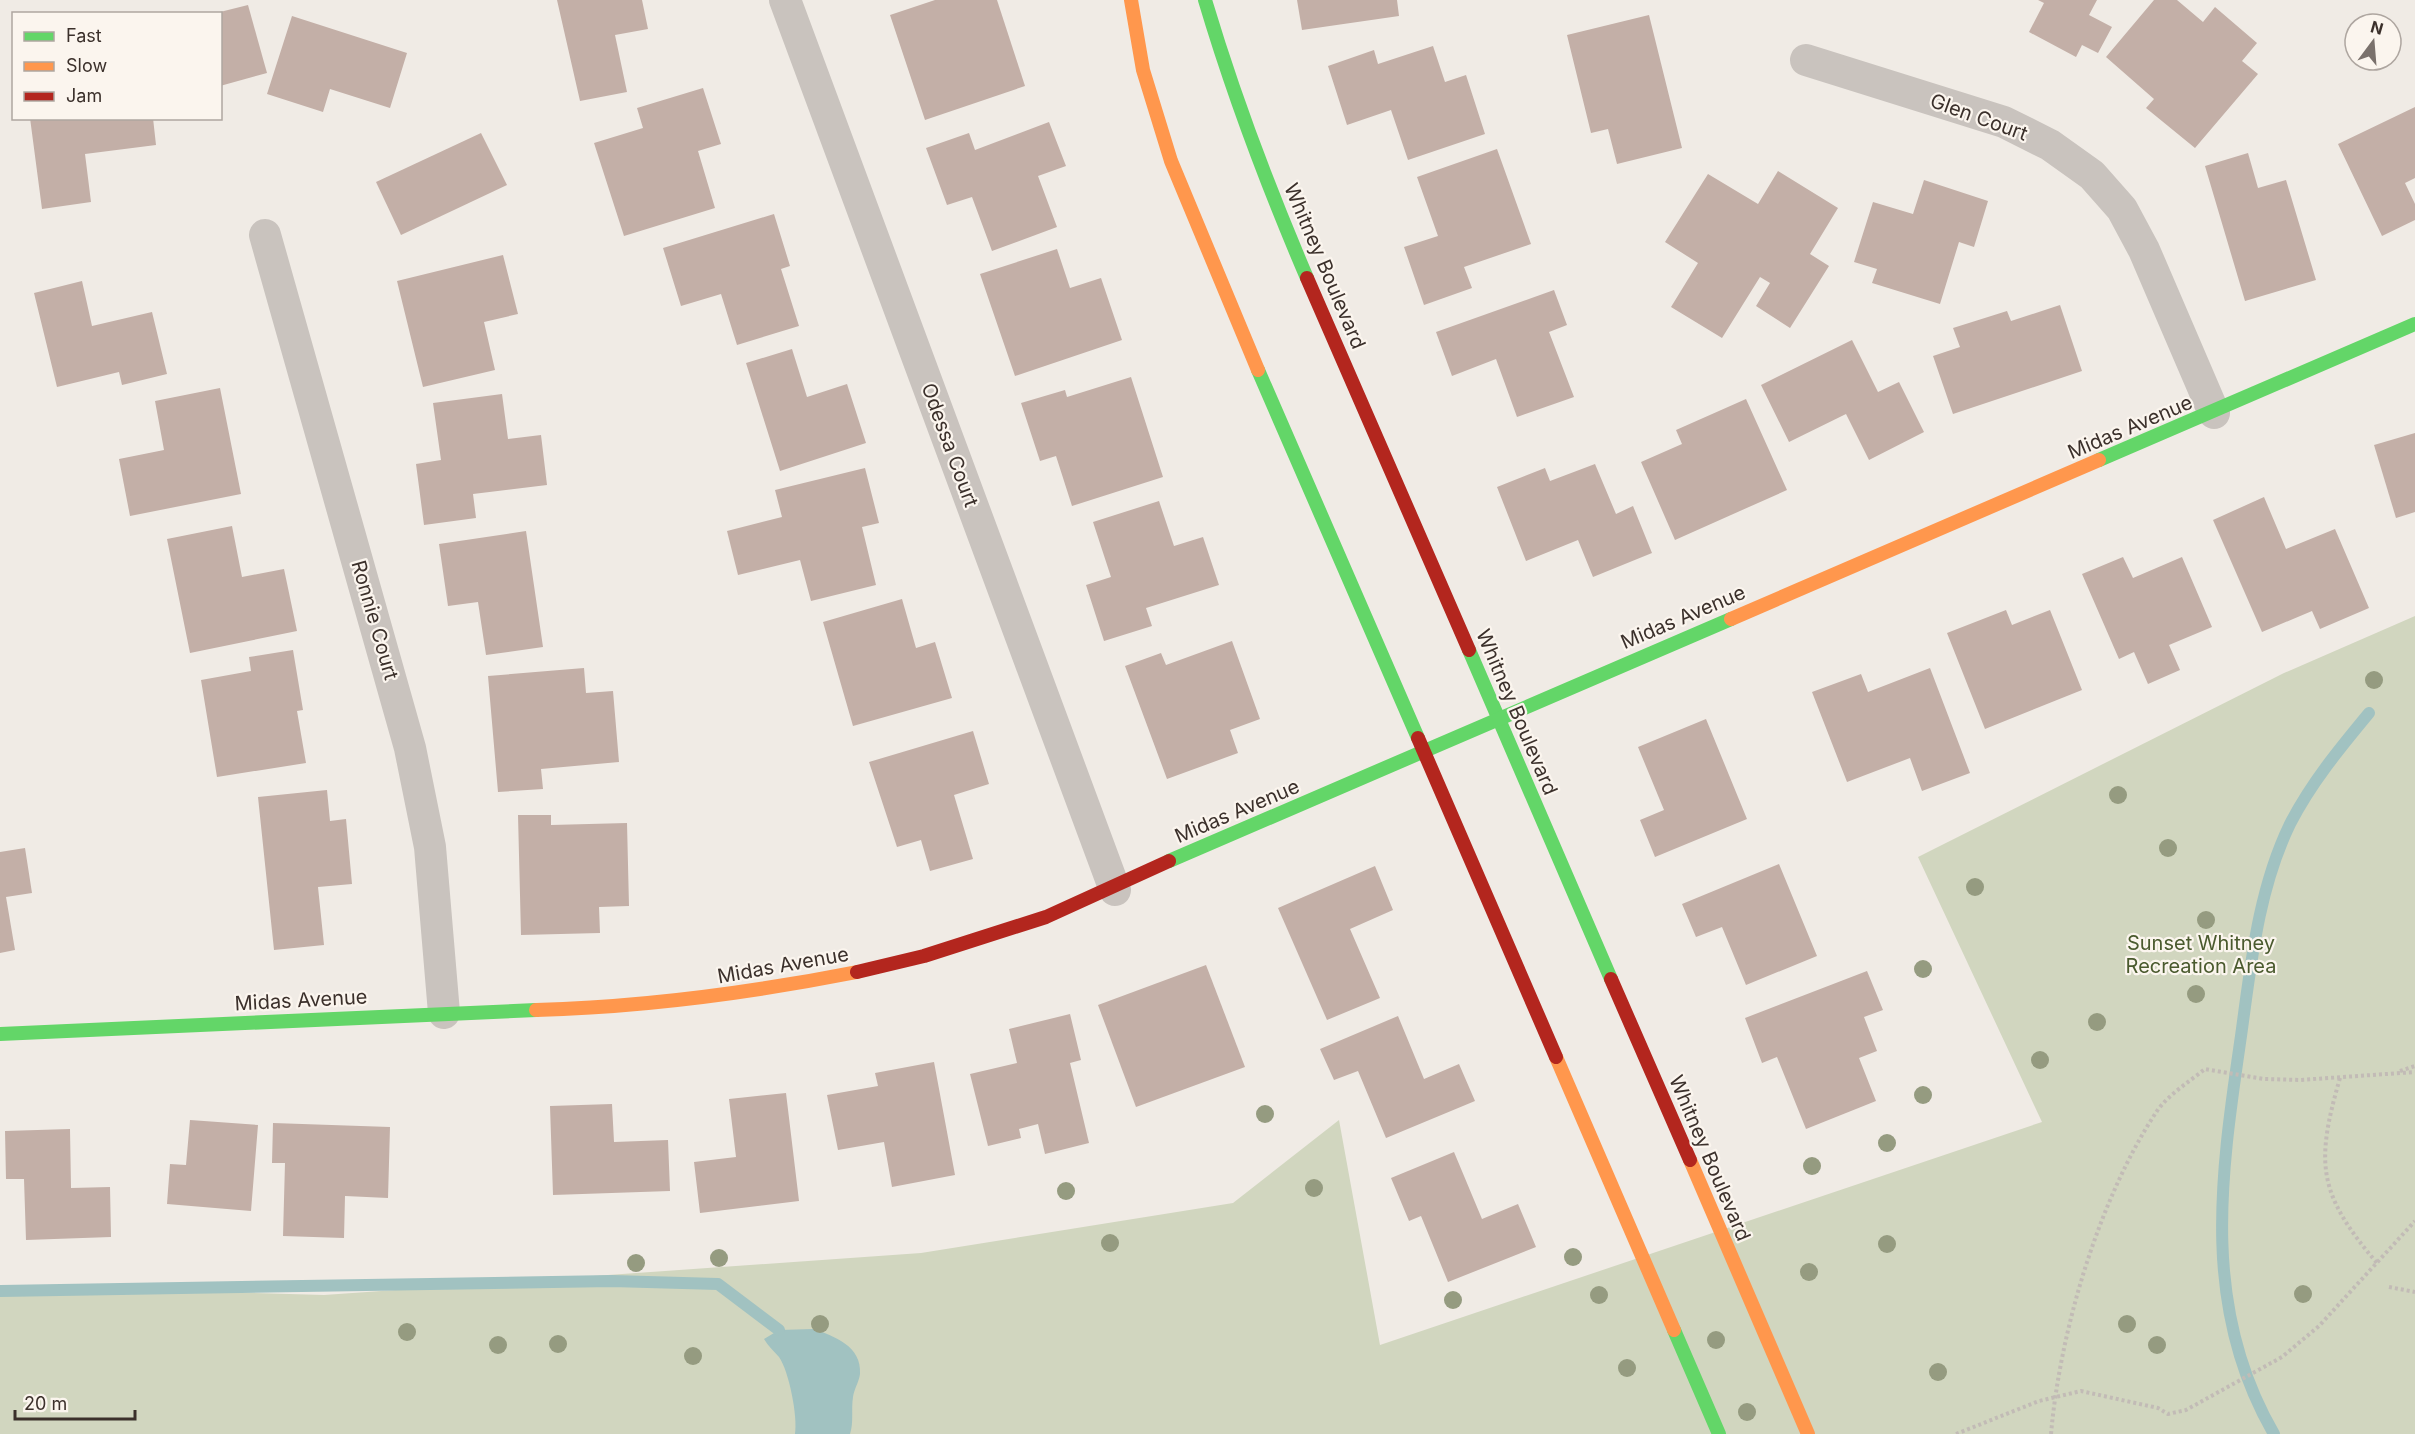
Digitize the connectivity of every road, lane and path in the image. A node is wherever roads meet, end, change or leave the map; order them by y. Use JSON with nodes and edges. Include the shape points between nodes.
{"nodes":[{"id":1,"x":785,"y":0,"type":"edge"},
{"id":2,"x":1131,"y":0,"type":"edge"},
{"id":3,"x":1205,"y":0,"type":"edge"},
{"id":4,"x":1806,"y":60,"type":"dead end"},
{"id":5,"x":265,"y":235,"type":"dead end"},
{"id":6,"x":2415,"y":324,"type":"edge"},
{"id":7,"x":2214,"y":413,"type":"junction"},
{"id":8,"x":1498,"y":719,"type":"junction"},
{"id":9,"x":1423,"y":751,"type":"junction"},
{"id":10,"x":1115,"y":890,"type":"junction"},
{"id":11,"x":444,"y":1013,"type":"junction"},
{"id":12,"x":0,"y":1034,"type":"edge"},
{"id":13,"x":2415,"y":1066,"type":"edge"},
{"id":14,"x":2396,"y":1072,"type":"junction"},
{"id":15,"x":2415,"y":1072,"type":"edge"},
{"id":16,"x":2340,"y":1078,"type":"junction"},
{"id":17,"x":2415,"y":1221,"type":"edge"},
{"id":18,"x":2377,"y":1263,"type":"junction"},
{"id":19,"x":2389,"y":1287,"type":"dead end"},
{"id":20,"x":2415,"y":1292,"type":"edge"},
{"id":21,"x":2054,"y":1397,"type":"junction"},
{"id":22,"x":1719,"y":1434,"type":"edge"},
{"id":23,"x":1808,"y":1434,"type":"edge"},
{"id":24,"x":1956,"y":1434,"type":"edge"},
{"id":25,"x":2051,"y":1434,"type":"edge"}],
"edges":[{"from":1,"to":10,"type":"street","name":"Odessa Court"},
{"from":2,"to":9,"type":"street","via":[[1143,70],[1171,161]]},
{"from":3,"to":8,"type":"street","name":"Whitney Boulevard","via":[[1282,219]]},
{"from":4,"to":7,"type":"street","name":"Glen Court","via":[[2004,122],[2050,145],[2092,175],[2122,209],[2144,250]]},
{"from":5,"to":11,"type":"street","name":"Ronnie Court","via":[[411,748],[430,847]]},
{"from":6,"to":7,"type":"street","name":"Midas Avenue"},
{"from":7,"to":8,"type":"street","name":"Midas Avenue"},
{"from":8,"to":9,"type":"street","name":"Midas Avenue"},
{"from":8,"to":23,"type":"street","name":"Whitney Boulevard"},
{"from":9,"to":10,"type":"street","name":"Midas Avenue","via":[[1162,864]]},
{"from":9,"to":22,"type":"street"},
{"from":10,"to":11,"type":"street","name":"Midas Avenue","via":[[954,947],[813,982],[669,1002]]},
{"from":11,"to":12,"type":"street","name":"Midas Avenue"},
{"from":13,"to":14,"type":"path"},
{"from":14,"to":15,"type":"path"},
{"from":14,"to":16,"type":"path"},
{"from":16,"to":18,"type":"path","via":[[2325,1134],[2324,1168],[2334,1202],[2355,1237]]},
{"from":16,"to":21,"type":"path","via":[[2264,1079],[2205,1069],[2158,1109],[2114,1194],[2094,1243]]},
{"from":17,"to":18,"type":"path"},
{"from":18,"to":21,"type":"path","via":[[2319,1326],[2282,1356],[2186,1410],[2168,1414],[2158,1408],[2081,1390]]},
{"from":19,"to":20,"type":"path"},
{"from":21,"to":24,"type":"path"},
{"from":21,"to":25,"type":"path"}]}
